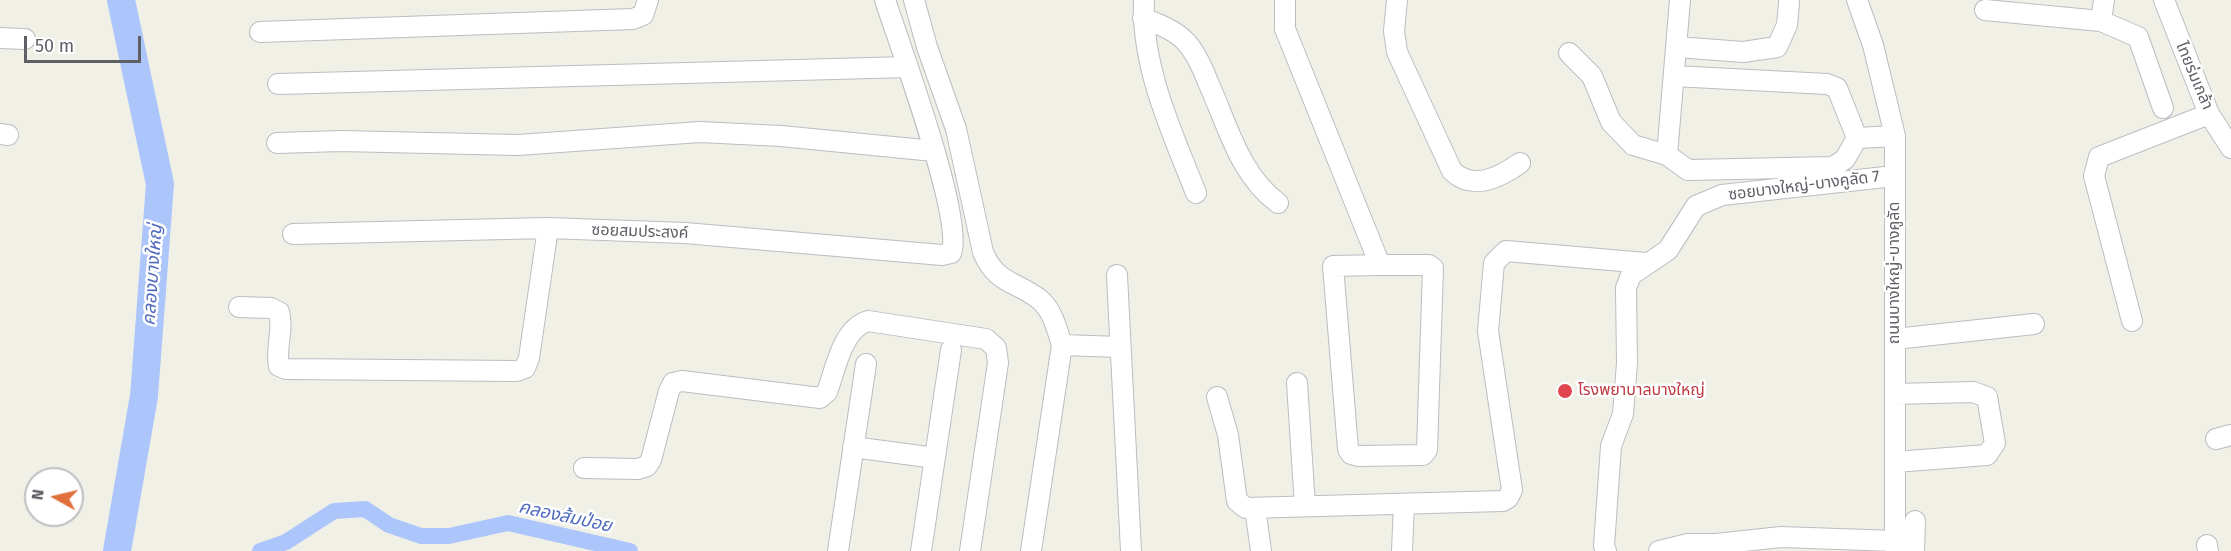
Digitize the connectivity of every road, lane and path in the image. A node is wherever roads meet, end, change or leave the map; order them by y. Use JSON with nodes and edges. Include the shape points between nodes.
{"nodes":[{"id":1,"x":648,"y":0,"type":"edge"},
{"id":2,"x":885,"y":0,"type":"edge"},
{"id":3,"x":914,"y":0,"type":"edge"},
{"id":4,"x":1285,"y":0,"type":"edge"},
{"id":5,"x":1397,"y":0,"type":"edge"},
{"id":6,"x":1680,"y":0,"type":"edge"},
{"id":7,"x":1857,"y":0,"type":"edge"},
{"id":8,"x":2104,"y":0,"type":"edge"},
{"id":9,"x":2164,"y":0,"type":"edge"},
{"id":10,"x":1789,"y":3,"type":"dead end"},
{"id":11,"x":1143,"y":9,"type":"edge"},
{"id":12,"x":1985,"y":10,"type":"dead end"},
{"id":13,"x":2101,"y":21,"type":"junction"},
{"id":14,"x":260,"y":32,"type":"dead end"},
{"id":15,"x":0,"y":38,"type":"edge"},
{"id":16,"x":25,"y":39,"type":"dead end"},
{"id":17,"x":1677,"y":48,"type":"junction"},
{"id":18,"x":1569,"y":53,"type":"dead end"},
{"id":19,"x":908,"y":67,"type":"junction"},
{"id":20,"x":1674,"y":76,"type":"junction"},
{"id":21,"x":278,"y":84,"type":"dead end"},
{"id":22,"x":2163,"y":108,"type":"dead end"},
{"id":23,"x":2209,"y":114,"type":"junction"},
{"id":24,"x":1895,"y":136,"type":"junction"},
{"id":25,"x":1857,"y":138,"type":"junction"},
{"id":26,"x":277,"y":143,"type":"dead end"},
{"id":27,"x":2231,"y":148,"type":"edge"},
{"id":28,"x":934,"y":151,"type":"junction"},
{"id":29,"x":1667,"y":155,"type":"junction"},
{"id":30,"x":1520,"y":163,"type":"dead end"},
{"id":31,"x":1723,"y":169,"type":"junction"},
{"id":32,"x":1894,"y":176,"type":"junction"},
{"id":33,"x":1196,"y":193,"type":"dead end"},
{"id":34,"x":1729,"y":194,"type":"junction"},
{"id":35,"x":1278,"y":203,"type":"dead end"},
{"id":36,"x":548,"y":228,"type":"junction"},
{"id":37,"x":293,"y":234,"type":"dead end"},
{"id":38,"x":1646,"y":263,"type":"junction"},
{"id":39,"x":1380,"y":265,"type":"junction"},
{"id":40,"x":1117,"y":275,"type":"dead end"},
{"id":41,"x":239,"y":307,"type":"dead end"},
{"id":42,"x":2132,"y":321,"type":"dead end"},
{"id":43,"x":2034,"y":324,"type":"dead end"},
{"id":44,"x":1895,"y":339,"type":"junction"},
{"id":45,"x":1062,"y":345,"type":"junction"},
{"id":46,"x":1120,"y":347,"type":"junction"},
{"id":47,"x":951,"y":350,"type":"dead end"},
{"id":48,"x":866,"y":364,"type":"dead end"},
{"id":49,"x":1297,"y":383,"type":"dead end"},
{"id":50,"x":1895,"y":394,"type":"junction"},
{"id":51,"x":1217,"y":397,"type":"dead end"},
{"id":52,"x":853,"y":447,"type":"junction"},
{"id":53,"x":935,"y":458,"type":"junction"},
{"id":54,"x":1895,"y":462,"type":"junction"},
{"id":55,"x":584,"y":468,"type":"dead end"},
{"id":56,"x":1404,"y":504,"type":"junction"},
{"id":57,"x":1305,"y":506,"type":"junction"},
{"id":58,"x":1255,"y":508,"type":"junction"},
{"id":59,"x":1915,"y":521,"type":"dead end"},
{"id":60,"x":1764,"y":544,"type":"edge"},
{"id":61,"x":1824,"y":545,"type":"edge"},
{"id":62,"x":1895,"y":546,"type":"edge"},
{"id":63,"x":1716,"y":548,"type":"edge"},
{"id":64,"x":1667,"y":550,"type":"edge"},
{"id":65,"x":837,"y":551,"type":"edge"},
{"id":66,"x":921,"y":551,"type":"edge"},
{"id":67,"x":970,"y":551,"type":"edge"},
{"id":68,"x":1031,"y":551,"type":"edge"},
{"id":69,"x":1131,"y":551,"type":"edge"},
{"id":70,"x":1261,"y":551,"type":"edge"},
{"id":71,"x":1402,"y":551,"type":"edge"},
{"id":72,"x":1606,"y":551,"type":"edge"},
{"id":73,"x":1914,"y":551,"type":"edge"}],
"edges":[{"from":1,"to":14,"type":"street","via":[[643,15],[633,19]]},
{"from":2,"to":19,"type":"street","name":"ซอยสมประสงค์"},
{"from":3,"to":45,"type":"street","via":[[956,129],[989,267],[1040,300],[1053,318]]},
{"from":4,"to":39,"type":"street","via":[[1284,29]]},
{"from":5,"to":30,"type":"street","via":[[1396,52],[1452,171],[1460,179],[1476,182],[1496,177]]},
{"from":6,"to":17,"type":"street"},
{"from":7,"to":24,"type":"street","name":"ถนนบางใหญ่-บางคูลัด"},
{"from":8,"to":13,"type":"street"},
{"from":9,"to":23,"type":"street","name":"ไทยร่มเกล้า"},
{"from":10,"to":17,"type":"street","via":[[1787,25],[1777,47],[1743,52]]},
{"from":11,"to":33,"type":"street","via":[[1157,92]]},
{"from":11,"to":35,"type":"street","via":[[1187,43],[1202,68],[1245,168],[1261,190]]},
{"from":12,"to":13,"type":"street"},
{"from":13,"to":22,"type":"street","via":[[2138,36]]},
{"from":15,"to":16,"type":"street"},
{"from":17,"to":20,"type":"street"},
{"from":18,"to":29,"type":"street","via":[[1592,76],[1611,122],[1633,145]]},
{"from":19,"to":21,"type":"street"},
{"from":19,"to":28,"type":"street","name":"ซอยสมประสงค์"},
{"from":20,"to":25,"type":"street","via":[[1827,84],[1840,93]]},
{"from":20,"to":29,"type":"street"},
{"from":23,"to":27,"type":"street","name":"ไทยร่มเกล้า"},
{"from":23,"to":42,"type":"street","via":[[2099,157],[2095,167],[2094,176]]},
{"from":24,"to":25,"type":"street"},
{"from":24,"to":32,"type":"street","name":"ถนนบางใหญ่-บางคูลัด"},
{"from":25,"to":31,"type":"street","via":[[1845,159],[1833,167]]},
{"from":26,"to":28,"type":"street","via":[[518,146],[700,132]]},
{"from":28,"to":36,"type":"street","name":"ซอยสมประสงค์","via":[[955,243],[951,253],[942,255],[685,233]]},
{"from":29,"to":31,"type":"street","via":[[1688,170]]},
{"from":31,"to":34,"type":"street"},
{"from":32,"to":34,"type":"street","name":"ซอยบางใหญ่-บางคูลัด 7"},
{"from":32,"to":44,"type":"street","name":"ถนนบางใหญ่-บางคูลัด"},
{"from":34,"to":38,"type":"street","name":"ซอยบางใหญ่-บางคูลัด 7","via":[[1696,206],[1668,250]]},
{"from":36,"to":37,"type":"street"},
{"from":36,"to":41,"type":"street","via":[[529,358],[525,368],[517,371],[286,369],[279,366],[277,358],[282,320],[279,312]]},
{"from":38,"to":56,"type":"street","via":[[1506,251],[1494,263],[1488,331],[1512,490],[1503,501]]},
{"from":38,"to":72,"type":"street","name":"ซอยบางใหญ่-บางคูลัด 7","via":[[1631,275],[1626,288],[1627,363],[1623,414],[1611,446]]},
{"from":39,"to":39,"type":"street","via":[[1433,268],[1427,450],[1423,455],[1358,456],[1348,449],[1333,266]]},
{"from":40,"to":46,"type":"street"},
{"from":43,"to":44,"type":"street"},
{"from":44,"to":50,"type":"street","name":"ถนนบางใหญ่-บางคูลัด"},
{"from":45,"to":46,"type":"street"},
{"from":45,"to":68,"type":"street"},
{"from":46,"to":69,"type":"street"},
{"from":47,"to":53,"type":"street"},
{"from":48,"to":52,"type":"street"},
{"from":49,"to":57,"type":"street"},
{"from":50,"to":54,"type":"street","name":"ถนนบางใหญ่-บางคูลัด"},
{"from":50,"to":54,"type":"street","via":[[1973,392],[1987,397],[1995,443],[1988,455]]},
{"from":51,"to":58,"type":"street","via":[[1228,435],[1237,501],[1246,508]]},
{"from":52,"to":53,"type":"street"},
{"from":52,"to":65,"type":"street"},
{"from":53,"to":66,"type":"street"},
{"from":54,"to":62,"type":"street","name":"ถนนบางใหญ่-บางคูลัด"},
{"from":55,"to":67,"type":"street","via":[[647,466],[673,383],[820,398],[827,392],[856,324],[868,321],[986,339],[996,348],[998,363]]},
{"from":56,"to":57,"type":"street"},
{"from":56,"to":71,"type":"street"},
{"from":57,"to":58,"type":"street"},
{"from":58,"to":70,"type":"street"},
{"from":59,"to":73,"type":"street"},
{"from":60,"to":61,"type":"street"},
{"from":60,"to":63,"type":"street"},
{"from":61,"to":62,"type":"street"},
{"from":63,"to":64,"type":"street","via":[[1688,544]]}]}
